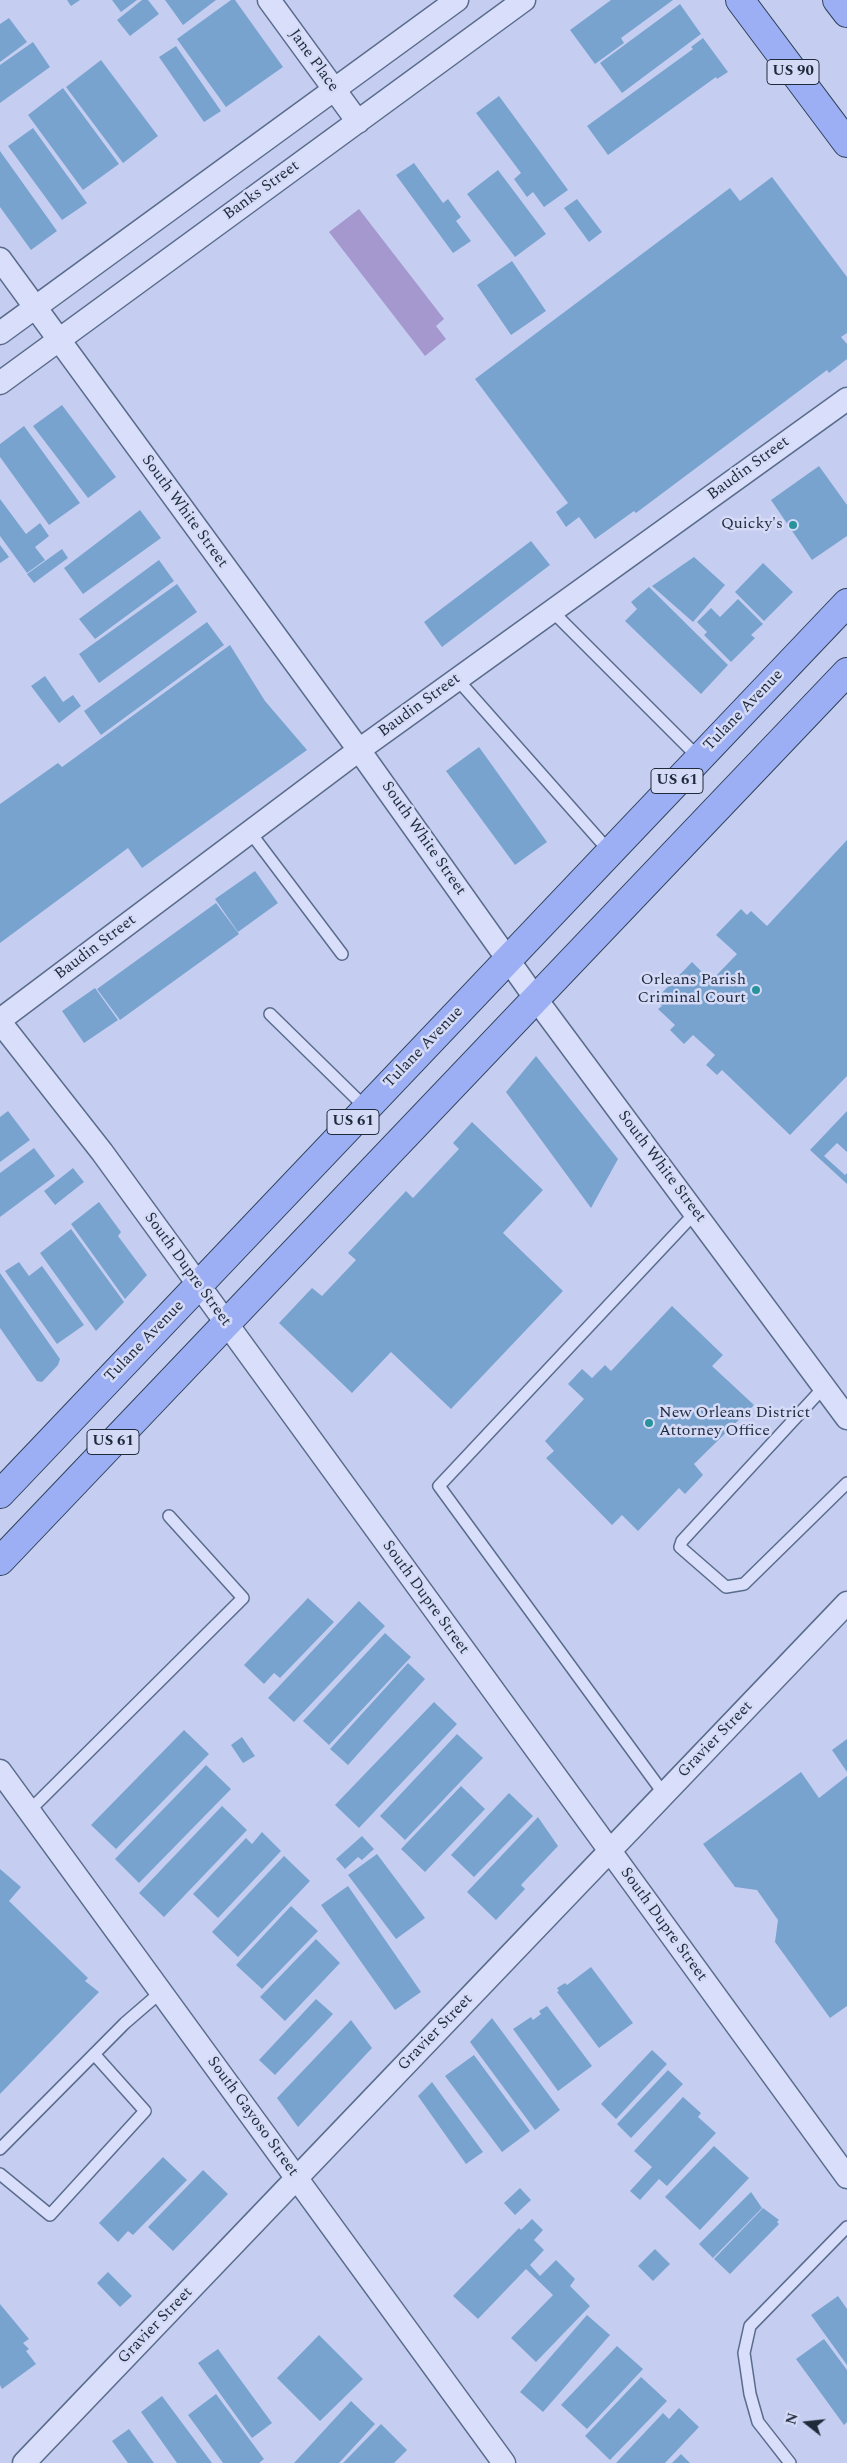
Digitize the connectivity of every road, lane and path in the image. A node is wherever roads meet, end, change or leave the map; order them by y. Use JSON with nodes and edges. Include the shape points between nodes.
{"nodes":[{"id":1,"x":269,"y":0,"type":"edge"},
{"id":2,"x":457,"y":0,"type":"edge"},
{"id":3,"x":740,"y":0,"type":"edge"},
{"id":4,"x":837,"y":0,"type":"edge"},
{"id":5,"x":521,"y":1,"type":"edge"},
{"id":6,"x":847,"y":13,"type":"edge"},
{"id":7,"x":334,"y":89,"type":"junction"},
{"id":8,"x":358,"y":122,"type":"junction"},
{"id":9,"x":845,"y":138,"type":"edge"},
{"id":10,"x":0,"y":260,"type":"edge"},
{"id":11,"x":35,"y":308,"type":"junction"},
{"id":12,"x":0,"y":333,"type":"edge"},
{"id":13,"x":58,"y":341,"type":"junction"},
{"id":14,"x":0,"y":383,"type":"edge"},
{"id":15,"x":847,"y":399,"type":"edge"},
{"id":16,"x":847,"y":603,"type":"edge"},
{"id":17,"x":552,"y":611,"type":"junction"},
{"id":18,"x":847,"y":672,"type":"edge"},
{"id":19,"x":457,"y":679,"type":"junction"},
{"id":20,"x":359,"y":750,"type":"junction"},
{"id":21,"x":699,"y":758,"type":"junction"},
{"id":22,"x":250,"y":832,"type":"junction"},
{"id":23,"x":610,"y":852,"type":"junction"},
{"id":24,"x":342,"y":954,"type":"dead end"},
{"id":25,"x":508,"y":960,"type":"junction"},
{"id":26,"x":536,"y":998,"type":"junction"},
{"id":27,"x":270,"y":1014,"type":"dead end"},
{"id":28,"x":0,"y":1021,"type":"edge"},
{"id":29,"x":366,"y":1108,"type":"junction"},
{"id":30,"x":695,"y":1213,"type":"junction"},
{"id":31,"x":198,"y":1285,"type":"junction"},
{"id":32,"x":226,"y":1324,"type":"junction"},
{"id":33,"x":824,"y":1387,"type":"junction"},
{"id":34,"x":847,"y":1418,"type":"edge"},
{"id":35,"x":847,"y":1482,"type":"edge"},
{"id":36,"x":0,"y":1494,"type":"edge"},
{"id":37,"x":169,"y":1516,"type":"dead end"},
{"id":38,"x":0,"y":1561,"type":"edge"},
{"id":39,"x":847,"y":1603,"type":"edge"},
{"id":40,"x":0,"y":1771,"type":"edge"},
{"id":41,"x":664,"y":1794,"type":"junction"},
{"id":42,"x":29,"y":1810,"type":"junction"},
{"id":43,"x":609,"y":1852,"type":"junction"},
{"id":44,"x":161,"y":1992,"type":"junction"},
{"id":45,"x":94,"y":2054,"type":"junction"},
{"id":46,"x":0,"y":2149,"type":"edge"},
{"id":47,"x":0,"y":2174,"type":"edge"},
{"id":48,"x":847,"y":2176,"type":"edge"},
{"id":49,"x":297,"y":2178,"type":"junction"},
{"id":50,"x":847,"y":2227,"type":"edge"},
{"id":51,"x":24,"y":2463,"type":"edge"},
{"id":52,"x":504,"y":2463,"type":"edge"},
{"id":53,"x":790,"y":2463,"type":"edge"}],
"edges":[{"from":1,"to":7,"type":"street","name":"Jane Place"},
{"from":2,"to":7,"type":"street"},
{"from":3,"to":9,"type":"main road","number":"US 90"},
{"from":4,"to":6,"type":"main road"},
{"from":5,"to":8,"type":"street","name":"Banks Street"},
{"from":7,"to":8,"type":"street","name":"Jane Place"},
{"from":7,"to":11,"type":"street"},
{"from":8,"to":13,"type":"street","name":"Banks Street"},
{"from":10,"to":11,"type":"street","name":"South White Street"},
{"from":11,"to":12,"type":"street"},
{"from":11,"to":13,"type":"street","name":"South White Street"},
{"from":13,"to":14,"type":"street","name":"Banks Street"},
{"from":13,"to":20,"type":"street","name":"South White Street"},
{"from":15,"to":17,"type":"street","name":"Baudin Street"},
{"from":16,"to":21,"type":"main road","name":"Tulane Avenue","number":"US 61"},
{"from":17,"to":19,"type":"street","name":"Baudin Street"},
{"from":17,"to":21,"type":"lane"},
{"from":18,"to":26,"type":"main road","number":"US 61"},
{"from":19,"to":20,"type":"street","name":"Baudin Street"},
{"from":19,"to":23,"type":"lane"},
{"from":20,"to":22,"type":"street","name":"Baudin Street"},
{"from":20,"to":25,"type":"street","name":"South White Street"},
{"from":21,"to":23,"type":"main road","name":"Tulane Avenue","number":"US 61"},
{"from":22,"to":24,"type":"lane"},
{"from":22,"to":28,"type":"street","name":"Baudin Street"},
{"from":23,"to":25,"type":"main road","name":"Tulane Avenue","number":"US 61"},
{"from":25,"to":26,"type":"street","name":"South White Street"},
{"from":25,"to":29,"type":"main road","name":"Tulane Avenue","number":"US 61"},
{"from":26,"to":30,"type":"street","name":"South White Street"},
{"from":26,"to":32,"type":"main road","number":"US 61"},
{"from":27,"to":29,"type":"lane"},
{"from":28,"to":31,"type":"street","name":"South Dupre Street","via":[[102,1152]]},
{"from":29,"to":31,"type":"main road","name":"Tulane Avenue","number":"US 61"},
{"from":30,"to":33,"type":"street","name":"South White Street"},
{"from":30,"to":41,"type":"lane","via":[[439,1486]]},
{"from":31,"to":32,"type":"street","name":"South Dupre Street"},
{"from":31,"to":36,"type":"main road","name":"Tulane Avenue","number":"US 61"},
{"from":32,"to":38,"type":"main road","number":"US 61"},
{"from":32,"to":43,"type":"street","name":"South Dupre Street"},
{"from":33,"to":34,"type":"street","name":"South White Street"},
{"from":33,"to":35,"type":"lane","via":[[682,1540],[680,1547],[726,1587],[744,1584]]},
{"from":37,"to":42,"type":"lane","via":[[243,1598]]},
{"from":39,"to":41,"type":"street","name":"Gravier Street"},
{"from":40,"to":42,"type":"street","name":"South Gayoso Street"},
{"from":41,"to":43,"type":"street","name":"Gravier Street"},
{"from":42,"to":44,"type":"street","name":"South Gayoso Street"},
{"from":43,"to":48,"type":"street","name":"South Dupre Street"},
{"from":43,"to":49,"type":"street","name":"Gravier Street"},
{"from":44,"to":45,"type":"lane"},
{"from":44,"to":49,"type":"street","name":"South Gayoso Street"},
{"from":45,"to":46,"type":"lane"},
{"from":45,"to":47,"type":"lane","via":[[145,2111],[50,2215]]},
{"from":49,"to":51,"type":"street","name":"Gravier Street"},
{"from":49,"to":52,"type":"street","name":"South Gayoso Street"},
{"from":50,"to":53,"type":"lane","via":[[750,2326],[744,2353],[758,2422]]}]}
